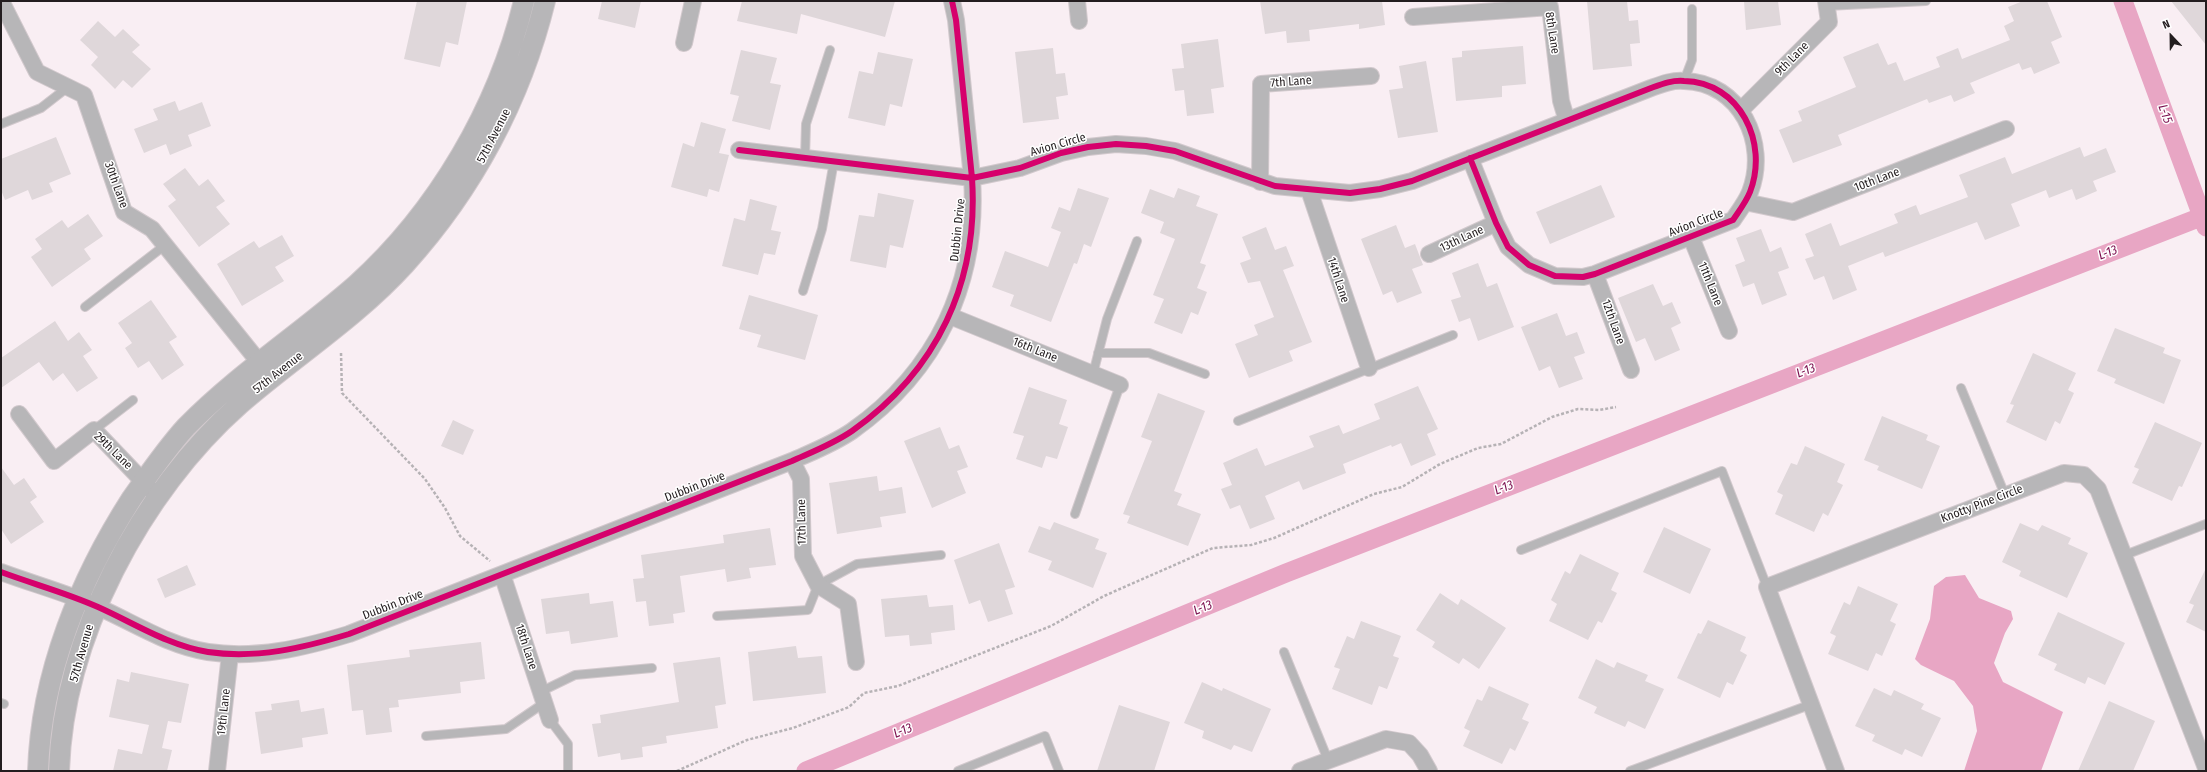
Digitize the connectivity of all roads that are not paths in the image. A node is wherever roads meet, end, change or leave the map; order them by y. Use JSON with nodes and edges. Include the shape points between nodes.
{"nodes":[{"id":1,"x":1,"y":1,"type":"edge"},
{"id":2,"x":524,"y":1,"type":"edge"},
{"id":3,"x":545,"y":1,"type":"edge"},
{"id":4,"x":693,"y":1,"type":"edge"},
{"id":5,"x":952,"y":1,"type":"edge"},
{"id":6,"x":1077,"y":1,"type":"edge"},
{"id":7,"x":1926,"y":1,"type":"edge"},
{"id":8,"x":1827,"y":3,"type":"edge"},
{"id":9,"x":1546,"y":4,"type":"edge"},
{"id":10,"x":1692,"y":9,"type":"dead end"},
{"id":11,"x":1413,"y":17,"type":"dead end"},
{"id":12,"x":1079,"y":21,"type":"dead end"},
{"id":13,"x":684,"y":43,"type":"dead end"},
{"id":14,"x":830,"y":50,"type":"dead end"},
{"id":15,"x":1371,"y":76,"type":"dead end"},
{"id":16,"x":1684,"y":81,"type":"junction"},
{"id":17,"x":68,"y":87,"type":"junction"},
{"id":18,"x":1741,"y":110,"type":"junction"},
{"id":19,"x":1567,"y":121,"type":"junction"},
{"id":20,"x":1,"y":124,"type":"edge"},
{"id":21,"x":2006,"y":129,"type":"dead end"},
{"id":22,"x":739,"y":150,"type":"dead end"},
{"id":23,"x":805,"y":158,"type":"junction"},
{"id":24,"x":1470,"y":158,"type":"junction"},
{"id":25,"x":834,"y":161,"type":"junction"},
{"id":26,"x":972,"y":178,"type":"junction"},
{"id":27,"x":1260,"y":182,"type":"junction"},
{"id":28,"x":1309,"y":190,"type":"junction"},
{"id":29,"x":1746,"y":202,"type":"junction"},
{"id":30,"x":1496,"y":223,"type":"junction"},
{"id":31,"x":1691,"y":237,"type":"junction"},
{"id":32,"x":1137,"y":241,"type":"dead end"},
{"id":33,"x":164,"y":246,"type":"junction"},
{"id":34,"x":1429,"y":254,"type":"dead end"},
{"id":35,"x":1595,"y":274,"type":"junction"},
{"id":36,"x":803,"y":291,"type":"dead end"},
{"id":37,"x":84,"y":308,"type":"dead end"},
{"id":38,"x":950,"y":316,"type":"junction"},
{"id":39,"x":1729,"y":331,"type":"dead end"},
{"id":40,"x":1453,"y":334,"type":"dead end"},
{"id":41,"x":1098,"y":353,"type":"junction"},
{"id":42,"x":259,"y":362,"type":"junction"},
{"id":43,"x":1369,"y":368,"type":"junction"},
{"id":44,"x":1631,"y":370,"type":"dead end"},
{"id":45,"x":1093,"y":374,"type":"junction"},
{"id":46,"x":1205,"y":374,"type":"dead end"},
{"id":47,"x":272,"y":378,"type":"junction"},
{"id":48,"x":1120,"y":385,"type":"joint"},
{"id":49,"x":1962,"y":388,"type":"dead end"},
{"id":50,"x":133,"y":400,"type":"dead end"},
{"id":51,"x":20,"y":414,"type":"dead end"},
{"id":52,"x":1238,"y":421,"type":"dead end"},
{"id":53,"x":94,"y":430,"type":"junction"},
{"id":54,"x":792,"y":461,"type":"junction"},
{"id":55,"x":143,"y":482,"type":"junction"},
{"id":56,"x":2005,"y":495,"type":"junction"},
{"id":57,"x":158,"y":497,"type":"junction"},
{"id":58,"x":1075,"y":514,"type":"dead end"},
{"id":59,"x":2206,"y":524,"type":"edge"},
{"id":60,"x":1521,"y":550,"type":"dead end"},
{"id":61,"x":941,"y":555,"type":"dead end"},
{"id":62,"x":2125,"y":555,"type":"junction"},
{"id":63,"x":1,"y":572,"type":"edge"},
{"id":64,"x":502,"y":574,"type":"junction"},
{"id":65,"x":818,"y":585,"type":"junction"},
{"id":66,"x":1767,"y":588,"type":"junction"},
{"id":67,"x":77,"y":600,"type":"junction"},
{"id":68,"x":96,"y":606,"type":"junction"},
{"id":69,"x":717,"y":616,"type":"dead end"},
{"id":70,"x":1284,"y":652,"type":"dead end"},
{"id":71,"x":230,"y":654,"type":"junction"},
{"id":72,"x":856,"y":662,"type":"dead end"},
{"id":73,"x":652,"y":668,"type":"dead end"},
{"id":74,"x":542,"y":697,"type":"junction"},
{"id":75,"x":1812,"y":704,"type":"junction"},
{"id":76,"x":550,"y":720,"type":"joint"},
{"id":77,"x":426,"y":736,"type":"dead end"},
{"id":78,"x":1328,"y":760,"type":"junction"},
{"id":79,"x":2206,"y":768,"type":"edge"},
{"id":80,"x":38,"y":771,"type":"edge"},
{"id":81,"x":59,"y":771,"type":"edge"},
{"id":82,"x":217,"y":771,"type":"edge"},
{"id":83,"x":568,"y":771,"type":"edge"},
{"id":84,"x":958,"y":771,"type":"edge"},
{"id":85,"x":1059,"y":771,"type":"edge"},
{"id":86,"x":1300,"y":771,"type":"edge"},
{"id":87,"x":1430,"y":771,"type":"edge"},
{"id":88,"x":1630,"y":771,"type":"edge"},
{"id":89,"x":1836,"y":771,"type":"edge"}],
"edges":[{"from":1,"to":17,"type":"street","name":"30th Lane","via":[[37,72]]},
{"from":2,"to":42,"type":"street","name":"57th Avenue","via":[[503,68],[484,112],[455,165],[420,214],[389,251],[357,283]]},
{"from":3,"to":47,"type":"street","name":"57th Avenue","via":[[523,75],[503,121],[473,176],[437,227],[371,299]]},
{"from":4,"to":13,"type":"street"},
{"from":5,"to":26,"type":"street","name":"Dubbin Drive"},
{"from":6,"to":12,"type":"street"},
{"from":7,"to":8,"type":"lane"},
{"from":8,"to":18,"type":"street","name":"9th Lane","via":[[1829,22]]},
{"from":9,"to":11,"type":"street","name":"8th Lane"},
{"from":9,"to":19,"type":"street","name":"8th Lane","via":[[1561,101]]},
{"from":10,"to":16,"type":"lane","via":[[1692,60]]},
{"from":14,"to":23,"type":"lane","via":[[806,124]]},
{"from":15,"to":27,"type":"street","name":"7th Lane","via":[[1261,84]]},
{"from":16,"to":18,"type":"street","name":"Avion Circle","via":[[1710,86],[1732,100]]},
{"from":16,"to":19,"type":"street","name":"Avion Circle","via":[[1670,81]]},
{"from":17,"to":20,"type":"lane","via":[[40,108]]},
{"from":17,"to":33,"type":"street","name":"30th Lane","via":[[84,95],[124,212],[152,229]]},
{"from":18,"to":29,"type":"street","name":"Avion Circle","via":[[1748,121],[1755,147],[1754,176]]},
{"from":19,"to":24,"type":"street","name":"Avion Circle"},
{"from":21,"to":29,"type":"street","name":"10th Lane","via":[[1793,212]]},
{"from":22,"to":23,"type":"street","name":"Avion Circle"},
{"from":23,"to":25,"type":"street","name":"Avion Circle"},
{"from":24,"to":28,"type":"street","name":"Avion Circle","via":[[1412,181],[1380,189],[1350,193]]},
{"from":24,"to":30,"type":"street","name":"Avion Circle"},
{"from":25,"to":26,"type":"street","name":"Avion Circle"},
{"from":25,"to":36,"type":"lane","via":[[822,229]]},
{"from":26,"to":27,"type":"street","name":"Avion Circle","via":[[1020,168],[1062,153],[1116,144],[1175,151]]},
{"from":26,"to":38,"type":"street","name":"Dubbin Drive","via":[[969,253],[960,290]]},
{"from":27,"to":28,"type":"street","name":"Avion Circle"},
{"from":28,"to":43,"type":"street","name":"14th Lane"},
{"from":29,"to":31,"type":"street","name":"Avion Circle","via":[[1733,220]]},
{"from":30,"to":34,"type":"street","name":"13th Lane"},
{"from":30,"to":35,"type":"street","name":"Avion Circle","via":[[1508,247],[1529,265],[1555,276],[1583,277]]},
{"from":31,"to":35,"type":"street","name":"Avion Circle"},
{"from":31,"to":39,"type":"street","name":"11th Lane"},
{"from":32,"to":41,"type":"lane","via":[[1107,319]]},
{"from":33,"to":37,"type":"lane"},
{"from":33,"to":42,"type":"street","name":"30th Lane"},
{"from":35,"to":44,"type":"street","name":"12th Lane"},
{"from":38,"to":45,"type":"street","name":"16th Lane"},
{"from":38,"to":54,"type":"street","name":"Dubbin Drive","via":[[916,372],[890,400],[851,431]]},
{"from":40,"to":43,"type":"lane"},
{"from":41,"to":45,"type":"lane"},
{"from":41,"to":46,"type":"lane","via":[[1148,353]]},
{"from":42,"to":47,"type":"street","name":"30th Lane"},
{"from":42,"to":55,"type":"street","name":"57th Avenue","via":[[225,389],[185,428]]},
{"from":43,"to":52,"type":"lane"},
{"from":45,"to":48,"type":"street","name":"16th Lane"},
{"from":47,"to":57,"type":"street","name":"57th Avenue","via":[[200,442]]},
{"from":48,"to":58,"type":"lane"},
{"from":49,"to":56,"type":"lane"},
{"from":50,"to":53,"type":"lane"},
{"from":51,"to":53,"type":"street","name":"29th Lane","via":[[54,461]]},
{"from":53,"to":55,"type":"street","name":"29th Lane"},
{"from":54,"to":64,"type":"street","name":"Dubbin Drive"},
{"from":54,"to":65,"type":"street","name":"17th Lane","via":[[801,479],[803,556]]},
{"from":55,"to":57,"type":"street","name":"29th Lane"},
{"from":55,"to":67,"type":"street","name":"57th Avenue","via":[[109,534]]},
{"from":56,"to":62,"type":"street","name":"Knotty Pine Circle","via":[[2064,473],[2084,475],[2098,490]]},
{"from":56,"to":66,"type":"street","name":"Knotty Pine Circle"},
{"from":57,"to":68,"type":"street","name":"57th Avenue","via":[[127,544]]},
{"from":59,"to":62,"type":"lane"},
{"from":60,"to":66,"type":"lane","via":[[1722,471]]},
{"from":61,"to":65,"type":"lane","via":[[857,564]]},
{"from":62,"to":79,"type":"street","name":"Knotty Pine Circle"},
{"from":63,"to":67,"type":"street","name":"Dubbin Drive"},
{"from":64,"to":71,"type":"street","name":"Dubbin Drive","via":[[349,634],[306,647],[262,654]]},
{"from":64,"to":74,"type":"street","name":"18th Lane"},
{"from":65,"to":69,"type":"lane","via":[[808,610]]},
{"from":65,"to":72,"type":"street","via":[[848,604]]},
{"from":66,"to":75,"type":"street"},
{"from":67,"to":68,"type":"street","name":"Dubbin Drive"},
{"from":67,"to":80,"type":"street","name":"57th Avenue","via":[[59,652],[46,706]]},
{"from":68,"to":71,"type":"street","name":"Dubbin Drive","via":[[178,644],[207,652]]},
{"from":68,"to":81,"type":"street","name":"57th Avenue","via":[[79,658],[67,710]]},
{"from":70,"to":78,"type":"lane"},
{"from":71,"to":82,"type":"street","name":"19th Lane"},
{"from":73,"to":74,"type":"lane","via":[[575,675]]},
{"from":74,"to":76,"type":"street","name":"18th Lane"},
{"from":74,"to":77,"type":"lane","via":[[506,729]]},
{"from":75,"to":88,"type":"lane"},
{"from":75,"to":89,"type":"street"},
{"from":76,"to":83,"type":"lane","via":[[568,744]]},
{"from":78,"to":86,"type":"street"},
{"from":78,"to":87,"type":"street","via":[[1386,739],[1409,743]]},
{"from":84,"to":85,"type":"lane","via":[[1045,736]]}]}
